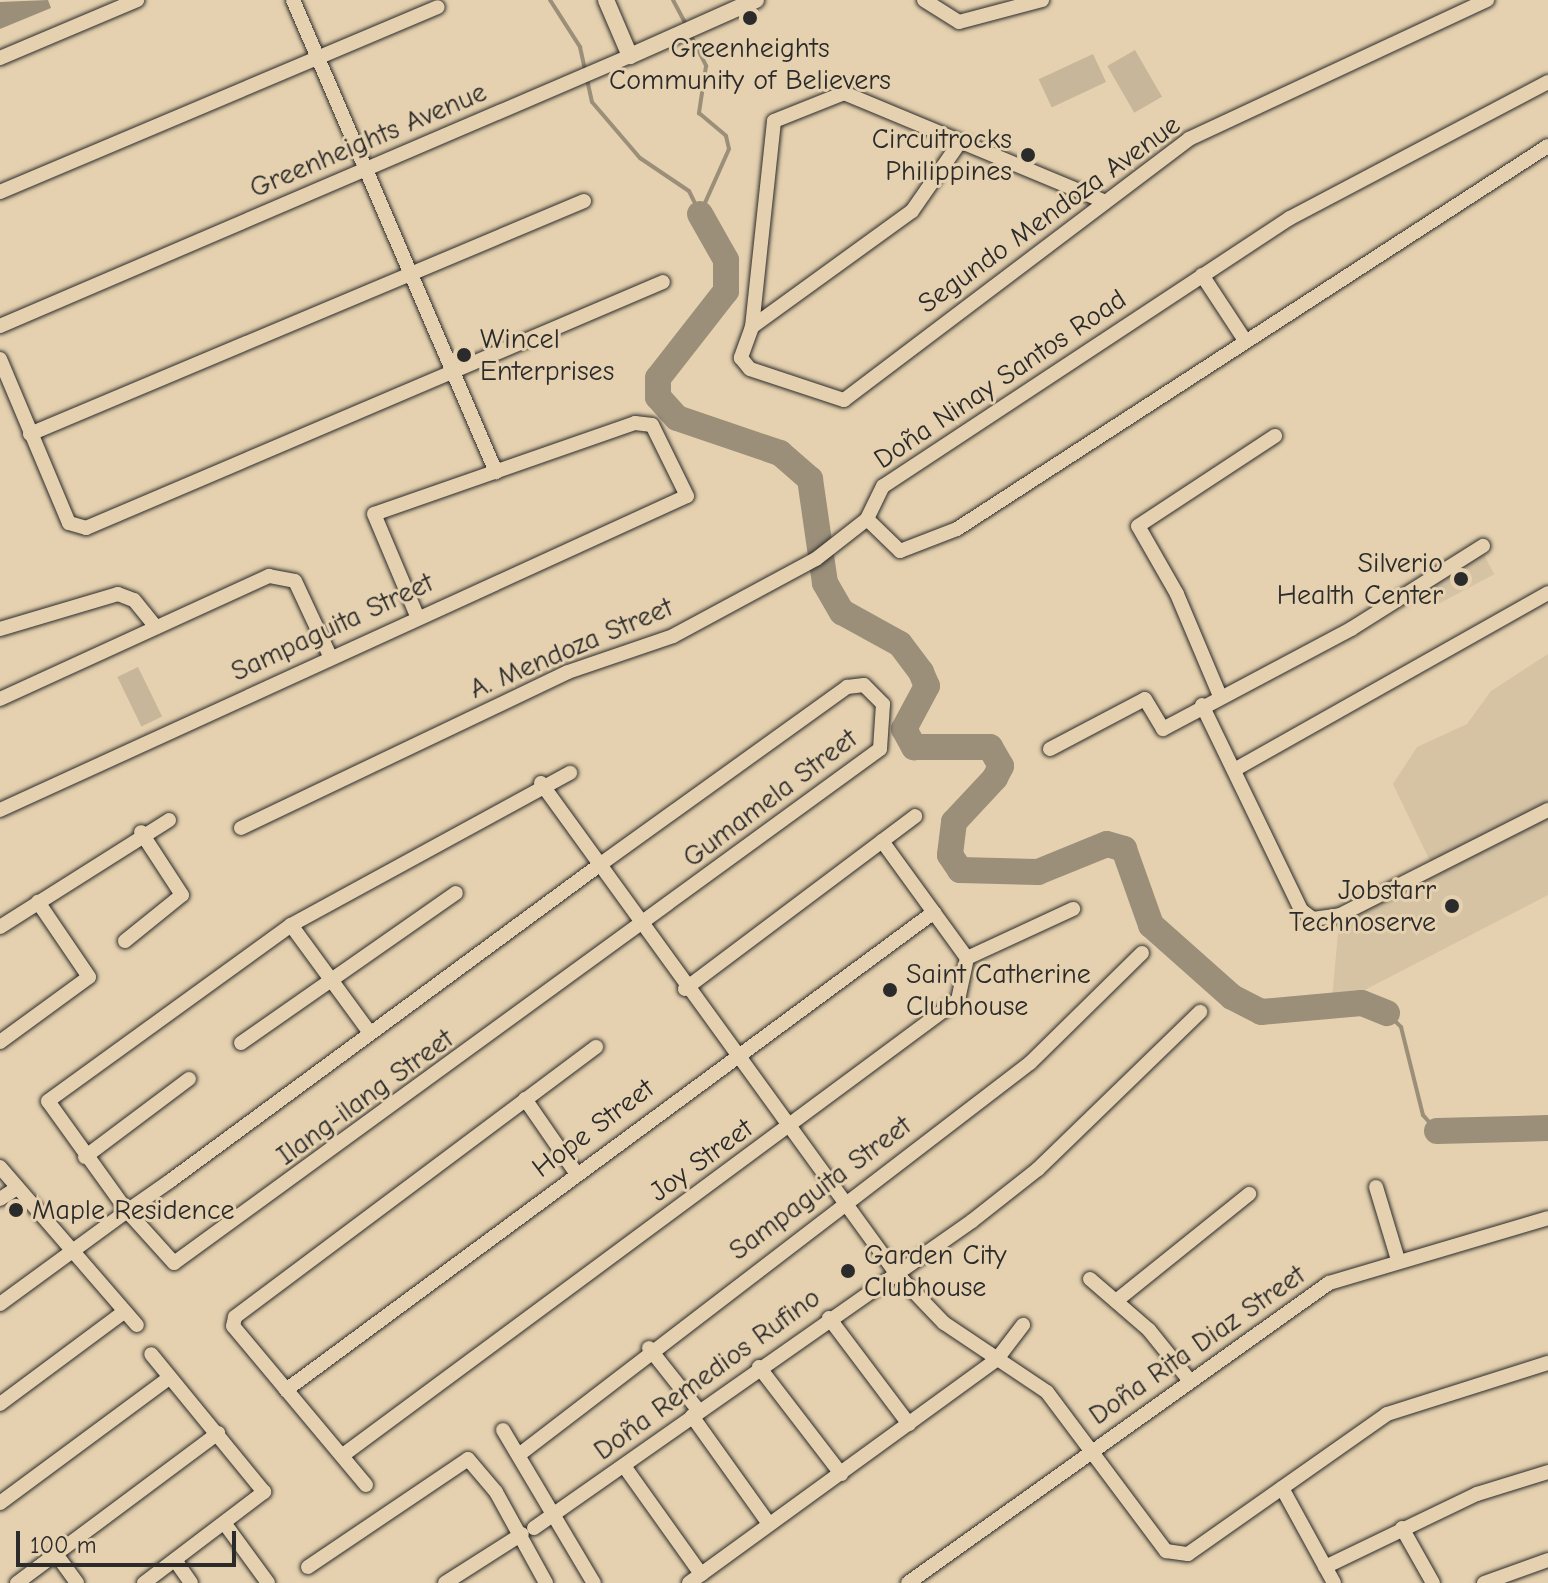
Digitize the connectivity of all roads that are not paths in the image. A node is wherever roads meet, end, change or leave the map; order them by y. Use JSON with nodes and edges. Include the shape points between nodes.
{"nodes":[{"id":1,"x":137,"y":0,"type":"edge"},
{"id":2,"x":293,"y":0,"type":"edge"},
{"id":3,"x":606,"y":0,"type":"edge"},
{"id":4,"x":756,"y":0,"type":"edge"},
{"id":5,"x":924,"y":0,"type":"edge"},
{"id":6,"x":1042,"y":0,"type":"edge"},
{"id":7,"x":1487,"y":0,"type":"edge"},
{"id":8,"x":438,"y":7,"type":"dead end"},
{"id":9,"x":316,"y":56,"type":"junction"},
{"id":10,"x":630,"y":56,"type":"junction"},
{"id":11,"x":0,"y":58,"type":"edge"},
{"id":12,"x":1548,"y":82,"type":"edge"},
{"id":13,"x":960,"y":142,"type":"junction"},
{"id":14,"x":1548,"y":146,"type":"edge"},
{"id":15,"x":365,"y":169,"type":"junction"},
{"id":16,"x":0,"y":192,"type":"edge"},
{"id":17,"x":584,"y":201,"type":"dead end"},
{"id":18,"x":1104,"y":201,"type":"junction"},
{"id":19,"x":409,"y":275,"type":"junction"},
{"id":20,"x":1202,"y":275,"type":"junction"},
{"id":21,"x":663,"y":282,"type":"dead end"},
{"id":22,"x":0,"y":326,"type":"edge"},
{"id":23,"x":752,"y":327,"type":"junction"},
{"id":24,"x":1244,"y":339,"type":"junction"},
{"id":25,"x":0,"y":359,"type":"edge"},
{"id":26,"x":452,"y":371,"type":"junction"},
{"id":27,"x":30,"y":434,"type":"junction"},
{"id":28,"x":1275,"y":436,"type":"dead end"},
{"id":29,"x":496,"y":472,"type":"junction"},
{"id":30,"x":867,"y":519,"type":"junction"},
{"id":31,"x":1483,"y":546,"type":"dead end"},
{"id":32,"x":1548,"y":593,"type":"edge"},
{"id":33,"x":417,"y":616,"type":"junction"},
{"id":34,"x":156,"y":627,"type":"junction"},
{"id":35,"x":0,"y":629,"type":"edge"},
{"id":36,"x":329,"y":654,"type":"junction"},
{"id":37,"x":1220,"y":696,"type":"junction"},
{"id":38,"x":0,"y":699,"type":"edge"},
{"id":39,"x":1202,"y":705,"type":"junction"},
{"id":40,"x":1050,"y":749,"type":"dead end"},
{"id":41,"x":1234,"y":770,"type":"junction"},
{"id":42,"x":570,"y":773,"type":"dead end"},
{"id":43,"x":541,"y":783,"type":"junction"},
{"id":44,"x":0,"y":810,"type":"edge"},
{"id":45,"x":1548,"y":810,"type":"edge"},
{"id":46,"x":915,"y":816,"type":"dead end"},
{"id":47,"x":169,"y":820,"type":"dead end"},
{"id":48,"x":241,"y":828,"type":"dead end"},
{"id":49,"x":141,"y":832,"type":"junction"},
{"id":50,"x":882,"y":841,"type":"junction"},
{"id":51,"x":598,"y":866,"type":"junction"},
{"id":52,"x":456,"y":893,"type":"dead end"},
{"id":53,"x":38,"y":902,"type":"junction"},
{"id":54,"x":1073,"y":909,"type":"dead end"},
{"id":55,"x":934,"y":912,"type":"junction"},
{"id":56,"x":291,"y":925,"type":"junction"},
{"id":57,"x":643,"y":925,"type":"junction"},
{"id":58,"x":0,"y":927,"type":"edge"},
{"id":59,"x":125,"y":941,"type":"dead end"},
{"id":60,"x":1142,"y":953,"type":"dead end"},
{"id":61,"x":967,"y":958,"type":"junction"},
{"id":62,"x":332,"y":979,"type":"junction"},
{"id":63,"x":685,"y":989,"type":"junction"},
{"id":64,"x":1200,"y":1012,"type":"dead end"},
{"id":65,"x":370,"y":1033,"type":"junction"},
{"id":66,"x":0,"y":1042,"type":"edge"},
{"id":67,"x":241,"y":1043,"type":"dead end"},
{"id":68,"x":596,"y":1047,"type":"dead end"},
{"id":69,"x":734,"y":1057,"type":"junction"},
{"id":70,"x":189,"y":1079,"type":"dead end"},
{"id":71,"x":525,"y":1099,"type":"junction"},
{"id":72,"x":788,"y":1128,"type":"junction"},
{"id":73,"x":85,"y":1157,"type":"junction"},
{"id":74,"x":0,"y":1167,"type":"edge"},
{"id":75,"x":576,"y":1173,"type":"junction"},
{"id":76,"x":1376,"y":1187,"type":"dead end"},
{"id":77,"x":17,"y":1188,"type":"junction"},
{"id":78,"x":1249,"y":1194,"type":"dead end"},
{"id":79,"x":0,"y":1199,"type":"edge"},
{"id":80,"x":844,"y":1202,"type":"junction"},
{"id":81,"x":127,"y":1211,"type":"junction"},
{"id":82,"x":1548,"y":1218,"type":"edge"},
{"id":83,"x":69,"y":1253,"type":"junction"},
{"id":84,"x":1398,"y":1260,"type":"junction"},
{"id":85,"x":896,"y":1273,"type":"junction"},
{"id":86,"x":1090,"y":1279,"type":"dead end"},
{"id":87,"x":1116,"y":1301,"type":"junction"},
{"id":88,"x":0,"y":1304,"type":"edge"},
{"id":89,"x":124,"y":1312,"type":"junction"},
{"id":90,"x":829,"y":1318,"type":"junction"},
{"id":91,"x":137,"y":1325,"type":"dead end"},
{"id":92,"x":1023,"y":1325,"type":"dead end"},
{"id":93,"x":649,"y":1348,"type":"junction"},
{"id":94,"x":151,"y":1354,"type":"dead end"},
{"id":95,"x":997,"y":1359,"type":"junction"},
{"id":96,"x":1548,"y":1363,"type":"edge"},
{"id":97,"x":759,"y":1367,"type":"junction"},
{"id":98,"x":169,"y":1378,"type":"junction"},
{"id":99,"x":1190,"y":1381,"type":"junction"},
{"id":100,"x":286,"y":1390,"type":"junction"},
{"id":101,"x":0,"y":1404,"type":"edge"},
{"id":102,"x":695,"y":1414,"type":"junction"},
{"id":103,"x":909,"y":1424,"type":"junction"},
{"id":104,"x":503,"y":1430,"type":"dead end"},
{"id":105,"x":218,"y":1433,"type":"junction"},
{"id":106,"x":1092,"y":1452,"type":"junction"},
{"id":107,"x":520,"y":1454,"type":"junction"},
{"id":108,"x":343,"y":1455,"type":"junction"},
{"id":109,"x":624,"y":1466,"type":"junction"},
{"id":110,"x":1548,"y":1472,"type":"edge"},
{"id":111,"x":841,"y":1474,"type":"junction"},
{"id":112,"x":366,"y":1485,"type":"dead end"},
{"id":113,"x":1282,"y":1488,"type":"junction"},
{"id":114,"x":0,"y":1503,"type":"edge"},
{"id":115,"x":559,"y":1514,"type":"junction"},
{"id":116,"x":225,"y":1524,"type":"junction"},
{"id":117,"x":769,"y":1524,"type":"junction"},
{"id":118,"x":1402,"y":1528,"type":"junction"},
{"id":119,"x":528,"y":1531,"type":"junction"},
{"id":120,"x":56,"y":1554,"type":"junction"},
{"id":121,"x":175,"y":1560,"type":"junction"},
{"id":122,"x":1548,"y":1560,"type":"edge"},
{"id":123,"x":308,"y":1567,"type":"dead end"},
{"id":124,"x":1325,"y":1567,"type":"junction"},
{"id":125,"x":695,"y":1579,"type":"edge"},
{"id":126,"x":17,"y":1583,"type":"edge"},
{"id":127,"x":77,"y":1583,"type":"edge"},
{"id":128,"x":144,"y":1583,"type":"edge"},
{"id":129,"x":191,"y":1583,"type":"edge"},
{"id":130,"x":268,"y":1583,"type":"edge"},
{"id":131,"x":445,"y":1583,"type":"edge"},
{"id":132,"x":546,"y":1583,"type":"edge"},
{"id":133,"x":594,"y":1583,"type":"edge"},
{"id":134,"x":908,"y":1583,"type":"edge"},
{"id":135,"x":1334,"y":1583,"type":"edge"},
{"id":136,"x":1433,"y":1583,"type":"edge"},
{"id":137,"x":1484,"y":1583,"type":"edge"}],
"edges":[{"from":1,"to":11,"type":"street"},
{"from":2,"to":9,"type":"street"},
{"from":3,"to":10,"type":"street"},
{"from":4,"to":10,"type":"street","name":"Greenheights Avenue"},
{"from":5,"to":6,"type":"street","via":[[959,22]]},
{"from":7,"to":18,"type":"street","name":"Segundo Mendoza Avenue","via":[[1189,139]]},
{"from":8,"to":9,"type":"street"},
{"from":9,"to":15,"type":"street"},
{"from":9,"to":16,"type":"street"},
{"from":10,"to":15,"type":"street","name":"Greenheights Avenue"},
{"from":12,"to":20,"type":"street","name":"Doña Ninay Santos Road","via":[[1359,180]]},
{"from":13,"to":18,"type":"street"},
{"from":13,"to":23,"type":"street","via":[[912,211]]},
{"from":13,"to":23,"type":"street","via":[[844,93],[774,121]]},
{"from":14,"to":24,"type":"street"},
{"from":15,"to":19,"type":"street"},
{"from":15,"to":22,"type":"street","name":"Greenheights Avenue"},
{"from":17,"to":19,"type":"street"},
{"from":18,"to":23,"type":"street","name":"Segundo Mendoza Avenue","via":[[844,400],[750,369],[741,358]]},
{"from":19,"to":26,"type":"street"},
{"from":19,"to":27,"type":"street"},
{"from":20,"to":24,"type":"street"},
{"from":20,"to":30,"type":"street","name":"Doña Ninay Santos Road","via":[[883,486]]},
{"from":21,"to":26,"type":"street"},
{"from":24,"to":30,"type":"street","via":[[915,550],[889,546]]},
{"from":25,"to":27,"type":"street"},
{"from":26,"to":27,"type":"street","via":[[75,527]]},
{"from":26,"to":29,"type":"street"},
{"from":28,"to":37,"type":"street","via":[[1138,526]]},
{"from":29,"to":33,"type":"street","via":[[374,514]]},
{"from":29,"to":33,"type":"street","name":"Sampaguita Street","via":[[635,423],[652,425],[687,496]]},
{"from":30,"to":48,"type":"street","name":"A. Mendoza Street","via":[[819,556],[673,636],[568,672]]},
{"from":31,"to":37,"type":"street","via":[[1351,629]]},
{"from":32,"to":41,"type":"street"},
{"from":33,"to":36,"type":"street","name":"Sampaguita Street"},
{"from":34,"to":35,"type":"street","via":[[134,600],[118,594]]},
{"from":34,"to":36,"type":"street","via":[[269,576],[284,577],[295,581]]},
{"from":34,"to":38,"type":"street"},
{"from":36,"to":44,"type":"street","name":"Sampaguita Street"},
{"from":37,"to":39,"type":"street"},
{"from":39,"to":40,"type":"street","via":[[1163,729],[1145,699]]},
{"from":39,"to":41,"type":"street"},
{"from":41,"to":45,"type":"street","via":[[1301,910],[1313,919],[1340,915]]},
{"from":42,"to":43,"type":"street"},
{"from":43,"to":51,"type":"street"},
{"from":43,"to":56,"type":"street"},
{"from":46,"to":50,"type":"street"},
{"from":47,"to":49,"type":"street"},
{"from":49,"to":53,"type":"street"},
{"from":49,"to":59,"type":"street","via":[[182,895]]},
{"from":50,"to":55,"type":"street"},
{"from":50,"to":63,"type":"street"},
{"from":51,"to":57,"type":"street"},
{"from":51,"to":57,"type":"street","name":"Gumamela Street","via":[[847,687],[864,685],[883,704],[880,749]]},
{"from":51,"to":65,"type":"street"},
{"from":52,"to":62,"type":"street"},
{"from":53,"to":58,"type":"street"},
{"from":53,"to":66,"type":"street","via":[[89,977]]},
{"from":54,"to":61,"type":"street"},
{"from":55,"to":61,"type":"street"},
{"from":55,"to":69,"type":"street","name":"Hope Street"},
{"from":56,"to":62,"type":"street"},
{"from":56,"to":73,"type":"street","via":[[48,1101]]},
{"from":57,"to":63,"type":"street"},
{"from":57,"to":81,"type":"street","name":"Ilang-ilang Street","via":[[180,1264]]},
{"from":60,"to":80,"type":"street","name":"Sampaguita Street","via":[[1030,1063]]},
{"from":61,"to":72,"type":"street","name":"Joy Street","via":[[958,1000]]},
{"from":62,"to":65,"type":"street"},
{"from":62,"to":67,"type":"street"},
{"from":63,"to":69,"type":"street"},
{"from":64,"to":85,"type":"street","name":"Doña Remedios Rufino","via":[[1038,1169]]},
{"from":65,"to":81,"type":"street"},
{"from":68,"to":71,"type":"street"},
{"from":69,"to":72,"type":"street"},
{"from":69,"to":75,"type":"street","name":"Hope Street"},
{"from":70,"to":73,"type":"street"},
{"from":71,"to":75,"type":"street"},
{"from":71,"to":100,"type":"street","via":[[235,1317],[233,1326]]},
{"from":72,"to":80,"type":"street"},
{"from":72,"to":108,"type":"street","name":"Joy Street"},
{"from":73,"to":81,"type":"street"},
{"from":74,"to":77,"type":"street"},
{"from":75,"to":100,"type":"street","name":"Hope Street"},
{"from":76,"to":84,"type":"street"},
{"from":77,"to":79,"type":"street"},
{"from":77,"to":83,"type":"street"},
{"from":78,"to":87,"type":"street"},
{"from":80,"to":85,"type":"street"},
{"from":80,"to":93,"type":"street","name":"Sampaguita Street"},
{"from":81,"to":83,"type":"street"},
{"from":82,"to":84,"type":"street","name":"Doña Rita Diaz Street"},
{"from":83,"to":88,"type":"street"},
{"from":83,"to":89,"type":"street"},
{"from":84,"to":99,"type":"street","name":"Doña Rita Diaz Street","via":[[1329,1283]]},
{"from":85,"to":90,"type":"street","name":"Doña Remedios Rufino"},
{"from":85,"to":95,"type":"street","via":[[935,1315]]},
{"from":86,"to":87,"type":"street"},
{"from":87,"to":99,"type":"street"},
{"from":89,"to":91,"type":"street"},
{"from":89,"to":101,"type":"street"},
{"from":90,"to":97,"type":"street","name":"Doña Remedios Rufino"},
{"from":90,"to":103,"type":"street"},
{"from":92,"to":95,"type":"street"},
{"from":93,"to":102,"type":"street"},
{"from":93,"to":107,"type":"street","name":"Sampaguita Street"},
{"from":94,"to":98,"type":"street"},
{"from":95,"to":103,"type":"street"},
{"from":95,"to":106,"type":"street","via":[[1047,1392]]},
{"from":96,"to":113,"type":"street","via":[[1387,1414]]},
{"from":97,"to":102,"type":"street","name":"Doña Remedios Rufino"},
{"from":97,"to":111,"type":"street"},
{"from":98,"to":105,"type":"street"},
{"from":98,"to":114,"type":"street"},
{"from":99,"to":106,"type":"street","name":"Doña Rita Diaz Street"},
{"from":100,"to":108,"type":"street"},
{"from":102,"to":109,"type":"street","name":"Doña Remedios Rufino"},
{"from":102,"to":117,"type":"street"},
{"from":103,"to":111,"type":"street"},
{"from":104,"to":107,"type":"street"},
{"from":105,"to":116,"type":"street","via":[[263,1488]]},
{"from":105,"to":120,"type":"street"},
{"from":106,"to":113,"type":"street","via":[[1176,1555],[1188,1554]]},
{"from":106,"to":134,"type":"street","name":"Doña Rita Diaz Street"},
{"from":107,"to":115,"type":"street"},
{"from":108,"to":112,"type":"street"},
{"from":109,"to":115,"type":"street","name":"Doña Remedios Rufino"},
{"from":109,"to":125,"type":"street"},
{"from":110,"to":118,"type":"street"},
{"from":111,"to":117,"type":"street"},
{"from":113,"to":124,"type":"street"},
{"from":115,"to":119,"type":"street","name":"Doña Remedios Rufino"},
{"from":115,"to":133,"type":"street"},
{"from":116,"to":121,"type":"street"},
{"from":116,"to":130,"type":"street"},
{"from":117,"to":125,"type":"street"},
{"from":118,"to":124,"type":"street"},
{"from":118,"to":136,"type":"street"},
{"from":119,"to":123,"type":"street","via":[[468,1459]]},
{"from":119,"to":131,"type":"street","name":"Doña Remedios Rufino"},
{"from":119,"to":132,"type":"street"},
{"from":120,"to":126,"type":"street"},
{"from":120,"to":127,"type":"street"},
{"from":121,"to":128,"type":"street"},
{"from":121,"to":129,"type":"street"},
{"from":122,"to":137,"type":"street"},
{"from":124,"to":135,"type":"street"}]}
